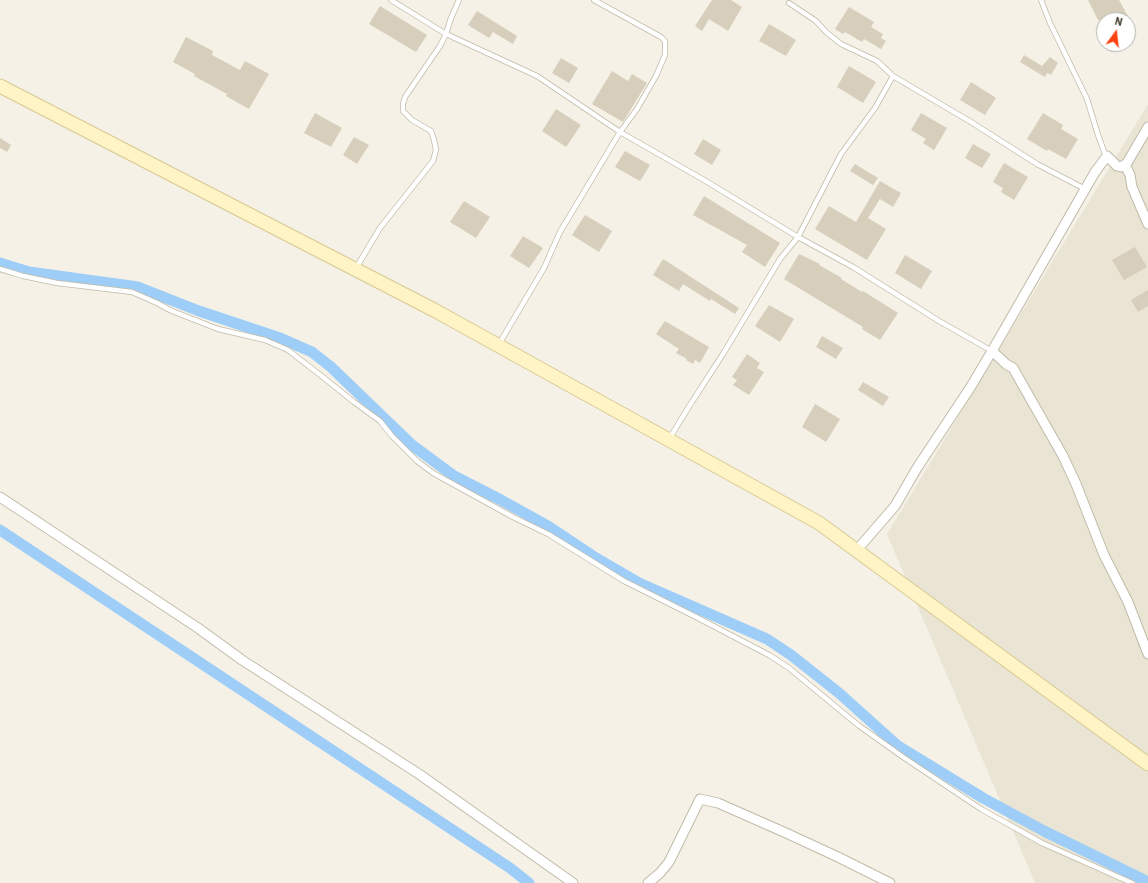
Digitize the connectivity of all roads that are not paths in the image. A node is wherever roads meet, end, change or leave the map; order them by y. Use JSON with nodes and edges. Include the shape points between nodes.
{"nodes":[{"id":1,"x":391,"y":0,"type":"edge"},
{"id":2,"x":459,"y":0,"type":"edge"},
{"id":3,"x":594,"y":0,"type":"edge"},
{"id":4,"x":1041,"y":0,"type":"edge"},
{"id":5,"x":789,"y":3,"type":"dead end"},
{"id":6,"x":446,"y":34,"type":"junction"},
{"id":7,"x":893,"y":76,"type":"junction"},
{"id":8,"x":0,"y":86,"type":"edge"},
{"id":9,"x":1148,"y":127,"type":"edge"},
{"id":10,"x":620,"y":132,"type":"junction"},
{"id":11,"x":1107,"y":156,"type":"junction"},
{"id":12,"x":1124,"y":165,"type":"junction"},
{"id":13,"x":1085,"y":189,"type":"junction"},
{"id":14,"x":1148,"y":224,"type":"edge"},
{"id":15,"x":798,"y":237,"type":"junction"},
{"id":16,"x":0,"y":269,"type":"edge"},
{"id":17,"x":355,"y":270,"type":"junction"},
{"id":18,"x":498,"y":346,"type":"junction"},
{"id":19,"x":992,"y":351,"type":"junction"},
{"id":20,"x":668,"y":440,"type":"junction"},
{"id":21,"x":0,"y":497,"type":"edge"},
{"id":22,"x":856,"y":551,"type":"junction"},
{"id":23,"x":1148,"y":654,"type":"edge"},
{"id":24,"x":1148,"y":764,"type":"edge"},
{"id":25,"x":573,"y":883,"type":"edge"},
{"id":26,"x":648,"y":883,"type":"edge"},
{"id":27,"x":890,"y":883,"type":"edge"},
{"id":28,"x":1132,"y":883,"type":"edge"}],
"edges":[{"from":1,"to":6,"type":"lane"},
{"from":2,"to":6,"type":"lane"},
{"from":3,"to":10,"type":"lane","via":[[655,33],[665,42],[662,64],[637,109]]},
{"from":4,"to":11,"type":"lane","via":[[1087,99]]},
{"from":5,"to":7,"type":"lane","via":[[816,21],[841,44],[877,61]]},
{"from":6,"to":10,"type":"lane","via":[[538,76]]},
{"from":6,"to":17,"type":"lane","via":[[402,104],[403,111],[412,120],[431,131],[436,150],[433,161],[380,228]]},
{"from":7,"to":13,"type":"lane","via":[[1037,164]]},
{"from":7,"to":15,"type":"lane","via":[[875,108],[841,154]]},
{"from":8,"to":17,"type":"main road"},
{"from":9,"to":12,"type":"street"},
{"from":10,"to":15,"type":"lane"},
{"from":10,"to":18,"type":"lane","via":[[560,232],[544,268]]},
{"from":11,"to":12,"type":"street","via":[[1117,166]]},
{"from":11,"to":13,"type":"street"},
{"from":12,"to":14,"type":"street"},
{"from":13,"to":19,"type":"street"},
{"from":15,"to":19,"type":"lane"},
{"from":15,"to":20,"type":"lane","via":[[780,259]]},
{"from":16,"to":28,"type":"lane","via":[[57,283],[132,292],[218,329],[265,340],[288,350],[380,421],[417,461],[433,473],[548,534],[624,581],[769,655],[789,668],[858,725],[981,809],[1042,843]]},
{"from":17,"to":18,"type":"main road"},
{"from":18,"to":20,"type":"main road"},
{"from":19,"to":22,"type":"street","via":[[895,506]]},
{"from":19,"to":23,"type":"street","via":[[1014,368],[1062,456],[1104,555],[1128,602]]},
{"from":20,"to":22,"type":"main road","via":[[819,523]]},
{"from":21,"to":25,"type":"street","via":[[254,668],[419,774]]},
{"from":22,"to":24,"type":"main road"},
{"from":26,"to":27,"type":"street","via":[[669,862],[700,798],[718,803],[838,856]]}]}
